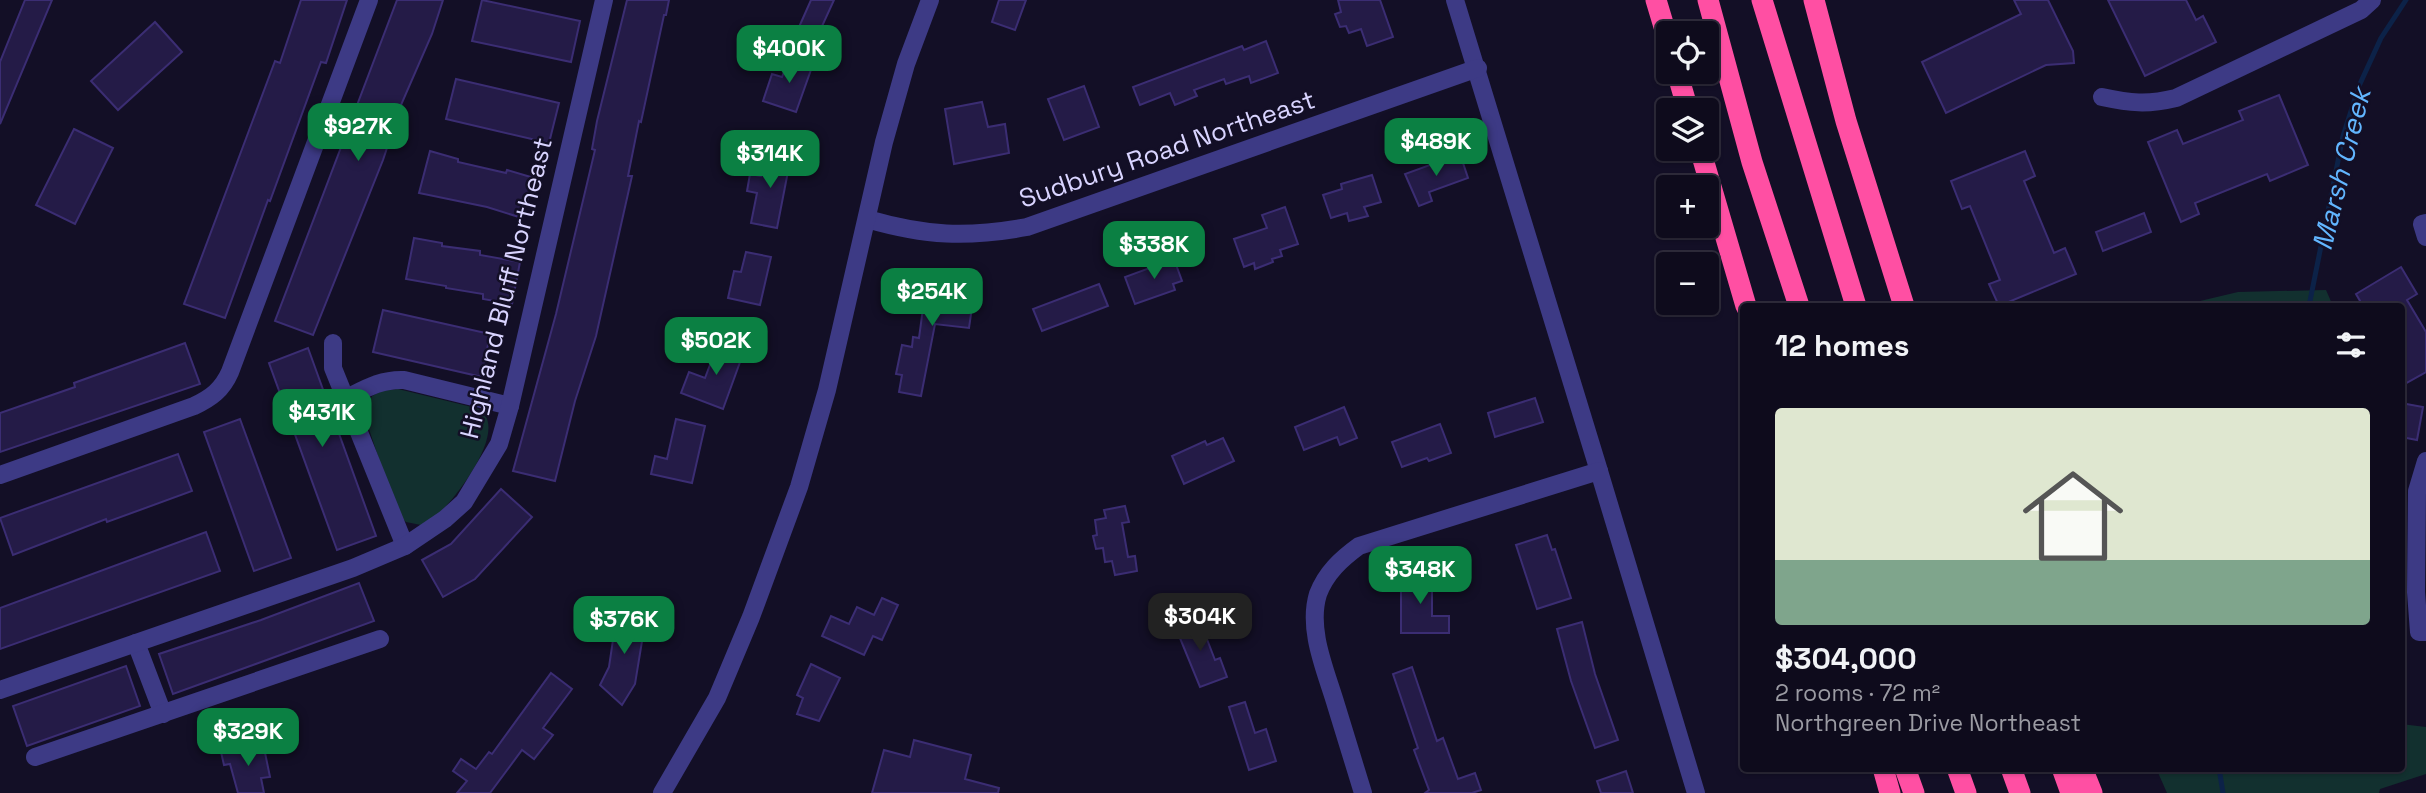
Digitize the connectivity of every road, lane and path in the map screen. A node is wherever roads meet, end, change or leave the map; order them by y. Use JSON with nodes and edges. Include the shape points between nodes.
{"nodes":[{"id":1,"x":369,"y":0,"type":"edge"},
{"id":2,"x":604,"y":0,"type":"edge"},
{"id":3,"x":930,"y":0,"type":"edge"},
{"id":4,"x":1455,"y":0,"type":"edge"},
{"id":5,"x":1656,"y":0,"type":"edge"},
{"id":6,"x":1708,"y":0,"type":"edge"},
{"id":7,"x":1762,"y":0,"type":"edge"},
{"id":8,"x":1814,"y":0,"type":"edge"},
{"id":9,"x":2372,"y":0,"type":"edge"},
{"id":10,"x":1662,"y":21,"type":"edge"},
{"id":11,"x":1478,"y":68,"type":"junction"},
{"id":12,"x":2102,"y":97,"type":"dead end"},
{"id":13,"x":1704,"y":161,"type":"edge"},
{"id":14,"x":867,"y":219,"type":"junction"},
{"id":15,"x":2426,"y":223,"type":"edge"},
{"id":16,"x":2426,"y":237,"type":"edge"},
{"id":17,"x":1745,"y":303,"type":"edge"},
{"id":18,"x":1798,"y":303,"type":"edge"},
{"id":19,"x":1855,"y":303,"type":"edge"},
{"id":20,"x":1903,"y":303,"type":"edge"},
{"id":21,"x":333,"y":343,"type":"dead end"},
{"id":22,"x":345,"y":399,"type":"junction"},
{"id":23,"x":510,"y":406,"type":"junction"},
{"id":24,"x":2426,"y":461,"type":"edge"},
{"id":25,"x":1600,"y":471,"type":"junction"},
{"id":26,"x":0,"y":475,"type":"edge"},
{"id":27,"x":405,"y":546,"type":"junction"},
{"id":28,"x":2426,"y":632,"type":"edge"},
{"id":29,"x":380,"y":639,"type":"dead end"},
{"id":30,"x":136,"y":643,"type":"junction"},
{"id":31,"x":0,"y":690,"type":"edge"},
{"id":32,"x":163,"y":714,"type":"junction"},
{"id":33,"x":35,"y":757,"type":"dead end"},
{"id":34,"x":1884,"y":772,"type":"edge"},
{"id":35,"x":1906,"y":772,"type":"edge"},
{"id":36,"x":1958,"y":772,"type":"edge"},
{"id":37,"x":2012,"y":772,"type":"edge"},
{"id":38,"x":2063,"y":772,"type":"edge"},
{"id":39,"x":2084,"y":772,"type":"edge"},
{"id":40,"x":662,"y":793,"type":"edge"},
{"id":41,"x":1363,"y":793,"type":"edge"},
{"id":42,"x":1696,"y":793,"type":"edge"},
{"id":43,"x":1890,"y":793,"type":"edge"},
{"id":44,"x":1914,"y":793,"type":"edge"},
{"id":45,"x":1966,"y":793,"type":"edge"},
{"id":46,"x":2020,"y":793,"type":"edge"},
{"id":47,"x":2071,"y":793,"type":"edge"},
{"id":48,"x":2092,"y":793,"type":"edge"}],
"edges":[{"from":1,"to":26,"type":"street","via":[[230,372],[218,391],[194,406]]},
{"from":2,"to":23,"type":"street","name":"Highland Bluff Northeast"},
{"from":3,"to":14,"type":"street","via":[[906,64]]},
{"from":4,"to":11,"type":"street"},
{"from":5,"to":10,"type":"highway"},
{"from":6,"to":18,"type":"highway","via":[[1752,162]]},
{"from":7,"to":19,"type":"highway"},
{"from":8,"to":20,"type":"highway"},
{"from":9,"to":12,"type":"street","via":[[2361,10],[2176,97],[2153,104]]},
{"from":11,"to":14,"type":"street","name":"Sudbury Road Northeast","via":[[1027,227],[944,235]]},
{"from":11,"to":25,"type":"street"},
{"from":13,"to":17,"type":"highway"},
{"from":14,"to":40,"type":"street","via":[[799,486],[717,698]]},
{"from":15,"to":16,"type":"street","via":[[2422,224]]},
{"from":21,"to":22,"type":"street","via":[[332,368]]},
{"from":22,"to":23,"type":"street","via":[[392,379]]},
{"from":22,"to":27,"type":"street"},
{"from":23,"to":27,"type":"street","name":"Highland Bluff Northeast","via":[[499,444],[464,502]]},
{"from":24,"to":28,"type":"street","via":[[2417,491],[2416,592],[2419,632]]},
{"from":25,"to":41,"type":"street","via":[[1359,546],[1328,575],[1314,614],[1317,642]]},
{"from":25,"to":42,"type":"street"},
{"from":27,"to":30,"type":"street","name":"Highland Bluff Northeast"},
{"from":29,"to":32,"type":"street"},
{"from":30,"to":31,"type":"street","name":"Highland Bluff Northeast"},
{"from":30,"to":32,"type":"street"},
{"from":32,"to":33,"type":"street"},
{"from":34,"to":43,"type":"highway"},
{"from":35,"to":44,"type":"highway"},
{"from":36,"to":45,"type":"highway"},
{"from":37,"to":46,"type":"highway"},
{"from":38,"to":47,"type":"highway"},
{"from":39,"to":48,"type":"highway"}]}
